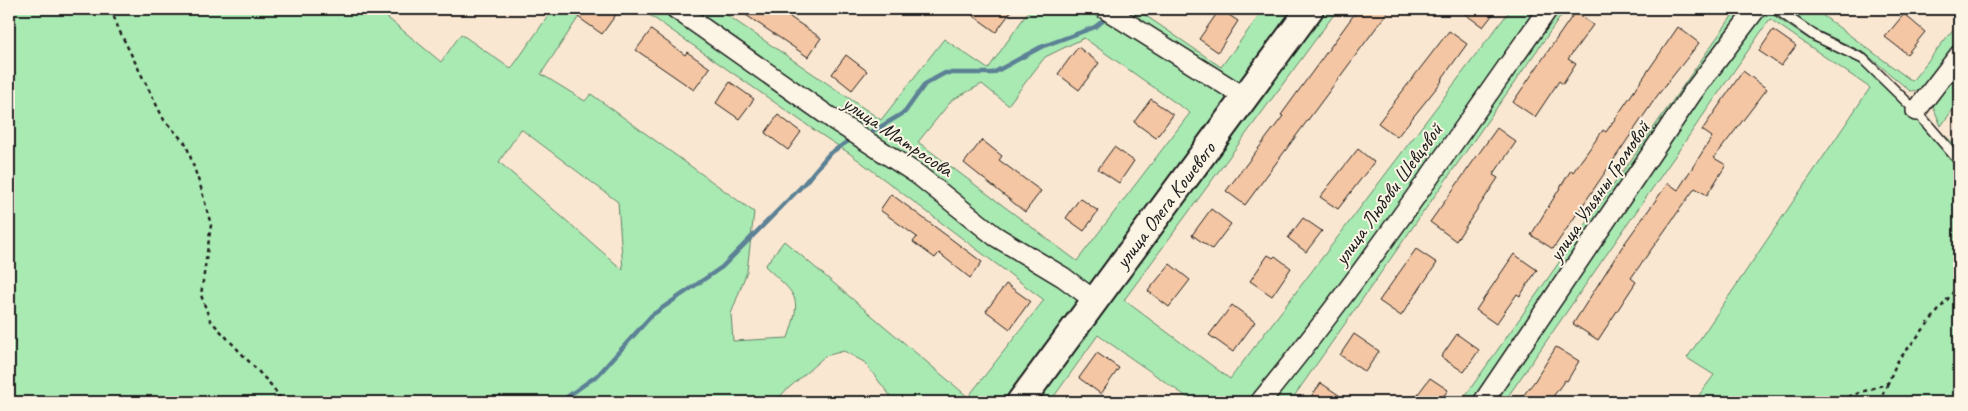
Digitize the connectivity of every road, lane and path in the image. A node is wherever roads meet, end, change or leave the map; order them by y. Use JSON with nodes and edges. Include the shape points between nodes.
{"nodes":[{"id":1,"x":111,"y":9,"type":"edge"},
{"id":2,"x":676,"y":9,"type":"edge"},
{"id":3,"x":1105,"y":9,"type":"edge"},
{"id":4,"x":1310,"y":9,"type":"edge"},
{"id":5,"x":1548,"y":9,"type":"edge"},
{"id":6,"x":1756,"y":9,"type":"edge"},
{"id":7,"x":1776,"y":9,"type":"edge"},
{"id":8,"x":1959,"y":55,"type":"edge"},
{"id":9,"x":1246,"y":98,"type":"junction"},
{"id":10,"x":1916,"y":111,"type":"junction"},
{"id":11,"x":1959,"y":161,"type":"edge"},
{"id":12,"x":1959,"y":285,"type":"edge"},
{"id":13,"x":1094,"y":300,"type":"junction"},
{"id":14,"x":1888,"y":383,"type":"junction"},
{"id":15,"x":283,"y":402,"type":"edge"},
{"id":16,"x":1020,"y":402,"type":"edge"},
{"id":17,"x":1260,"y":402,"type":"edge"},
{"id":18,"x":1483,"y":402,"type":"edge"},
{"id":19,"x":1833,"y":402,"type":"edge"},
{"id":20,"x":1879,"y":402,"type":"edge"}],
"edges":[{"from":1,"to":15,"type":"path","via":[[164,120],[186,144],[202,188],[211,225],[202,295],[210,320],[265,378]]},
{"from":2,"to":13,"type":"street","name":"улица Матросова","via":[[834,120],[918,174],[995,236],[1064,277]]},
{"from":3,"to":9,"type":"street"},
{"from":4,"to":9,"type":"street","name":"улица Олега Кошевого"},
{"from":5,"to":17,"type":"street","name":"улица Любови Шевцовой","via":[[1390,230]]},
{"from":6,"to":18,"type":"street","name":"улица Ульяны Громовой","via":[[1693,92]]},
{"from":7,"to":10,"type":"lane","via":[[1815,36],[1863,59]]},
{"from":8,"to":10,"type":"street"},
{"from":9,"to":13,"type":"street","name":"улица Олега Кошевого"},
{"from":10,"to":11,"type":"lane"},
{"from":12,"to":14,"type":"path","via":[[1897,362]]},
{"from":13,"to":16,"type":"street","name":"улица Олега Кошевого"},
{"from":14,"to":19,"type":"path"},
{"from":14,"to":20,"type":"path"}]}
